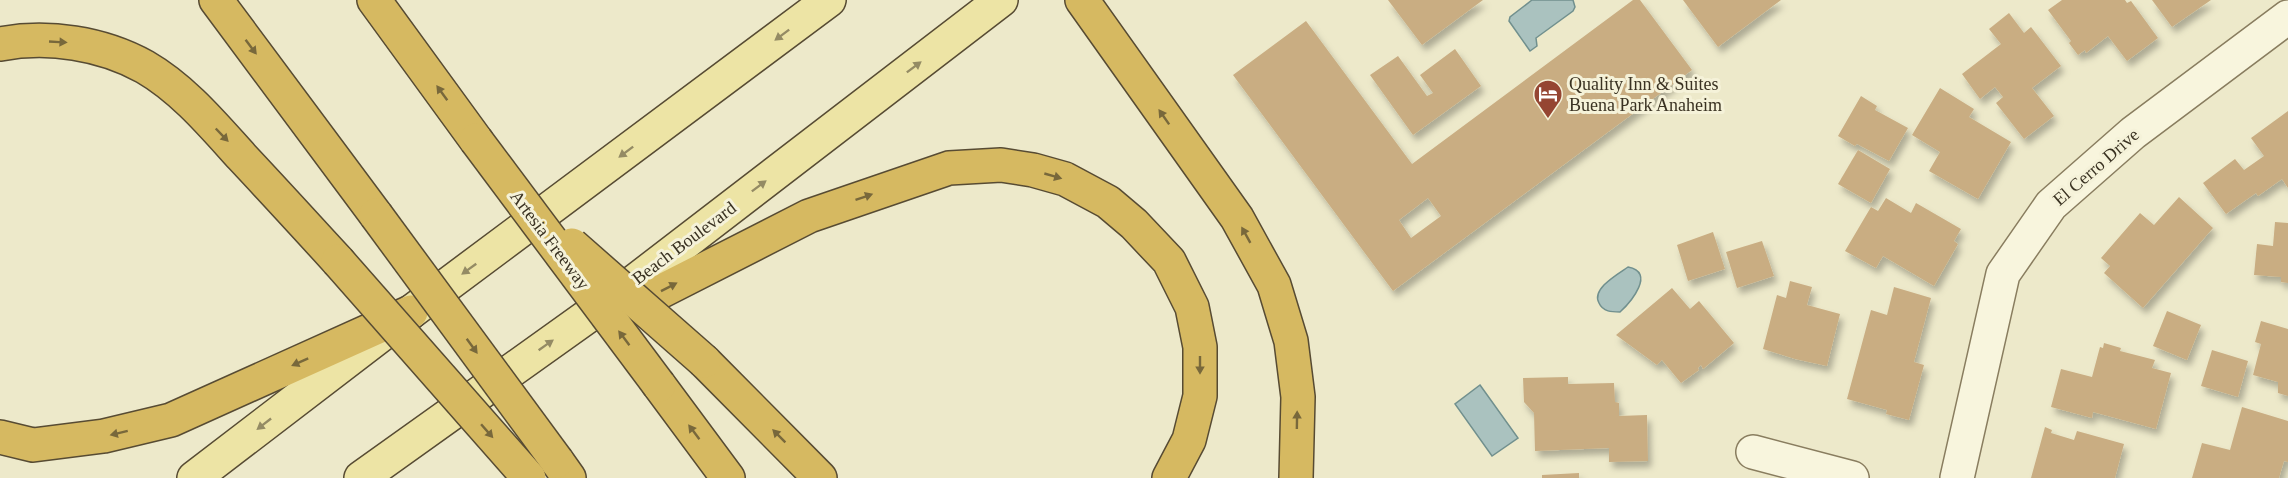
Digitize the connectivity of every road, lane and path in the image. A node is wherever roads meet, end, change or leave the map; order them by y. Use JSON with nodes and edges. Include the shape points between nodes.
{"nodes":[{"id":1,"x":216,"y":0,"type":"edge"},
{"id":2,"x":374,"y":0,"type":"edge"},
{"id":3,"x":829,"y":0,"type":"edge"},
{"id":4,"x":1001,"y":0,"type":"edge"},
{"id":5,"x":1082,"y":0,"type":"edge"},
{"id":6,"x":2288,"y":17,"type":"edge"},
{"id":7,"x":0,"y":44,"type":"edge"},
{"id":8,"x":521,"y":200,"type":"junction"},
{"id":9,"x":613,"y":298,"type":"junction"},
{"id":10,"x":411,"y":312,"type":"junction"},
{"id":11,"x":0,"y":437,"type":"edge"},
{"id":12,"x":1753,"y":452,"type":"dead end"},
{"id":13,"x":563,"y":469,"type":"edge"},
{"id":14,"x":194,"y":478,"type":"edge"},
{"id":15,"x":361,"y":478,"type":"edge"},
{"id":16,"x":529,"y":478,"type":"edge"},
{"id":17,"x":728,"y":478,"type":"edge"},
{"id":18,"x":820,"y":478,"type":"edge"},
{"id":19,"x":1169,"y":478,"type":"edge"},
{"id":20,"x":1296,"y":478,"type":"edge"},
{"id":21,"x":1852,"y":478,"type":"edge"},
{"id":22,"x":1957,"y":478,"type":"edge"}],
"edges":[{"from":1,"to":13,"type":"highway","one_way":true,"bridge":true},
{"from":8,"to":2,"type":"highway","name":"Artesia Freeway","one_way":true,"bridge":true},
{"from":3,"to":10,"type":"main road","one_way":true},
{"from":9,"to":4,"type":"main road","name":"Beach Boulevard","one_way":true},
{"from":20,"to":5,"type":"highway","one_way":true,"via":[[1298,397],[1291,341],[1274,285],[1237,218]]},
{"from":6,"to":22,"type":"street","name":"El Cerro Drive","via":[[2133,133],[2051,205],[2003,273]]},
{"from":7,"to":16,"type":"highway","one_way":true,"bridge":true,"via":[[22,40],[77,43],[111,52],[146,68],[188,99],[338,261]]},
{"from":17,"to":8,"type":"highway","name":"Artesia Freeway","one_way":true,"bridge":true},
{"from":18,"to":8,"type":"highway","one_way":true,"bridge":true,"via":[[704,361]]},
{"from":15,"to":9,"type":"main road","name":"Beach Boulevard","one_way":true},
{"from":9,"to":19,"type":"highway","one_way":true,"via":[[654,295],[809,216],[949,168],[1001,165],[1065,179],[1108,202],[1134,224],[1169,261],[1192,307],[1200,348],[1200,396],[1189,440]]},
{"from":10,"to":11,"type":"highway","one_way":true,"via":[[171,420],[104,436],[33,445]]},
{"from":10,"to":14,"type":"main road","one_way":true},
{"from":12,"to":21,"type":"street"}]}
